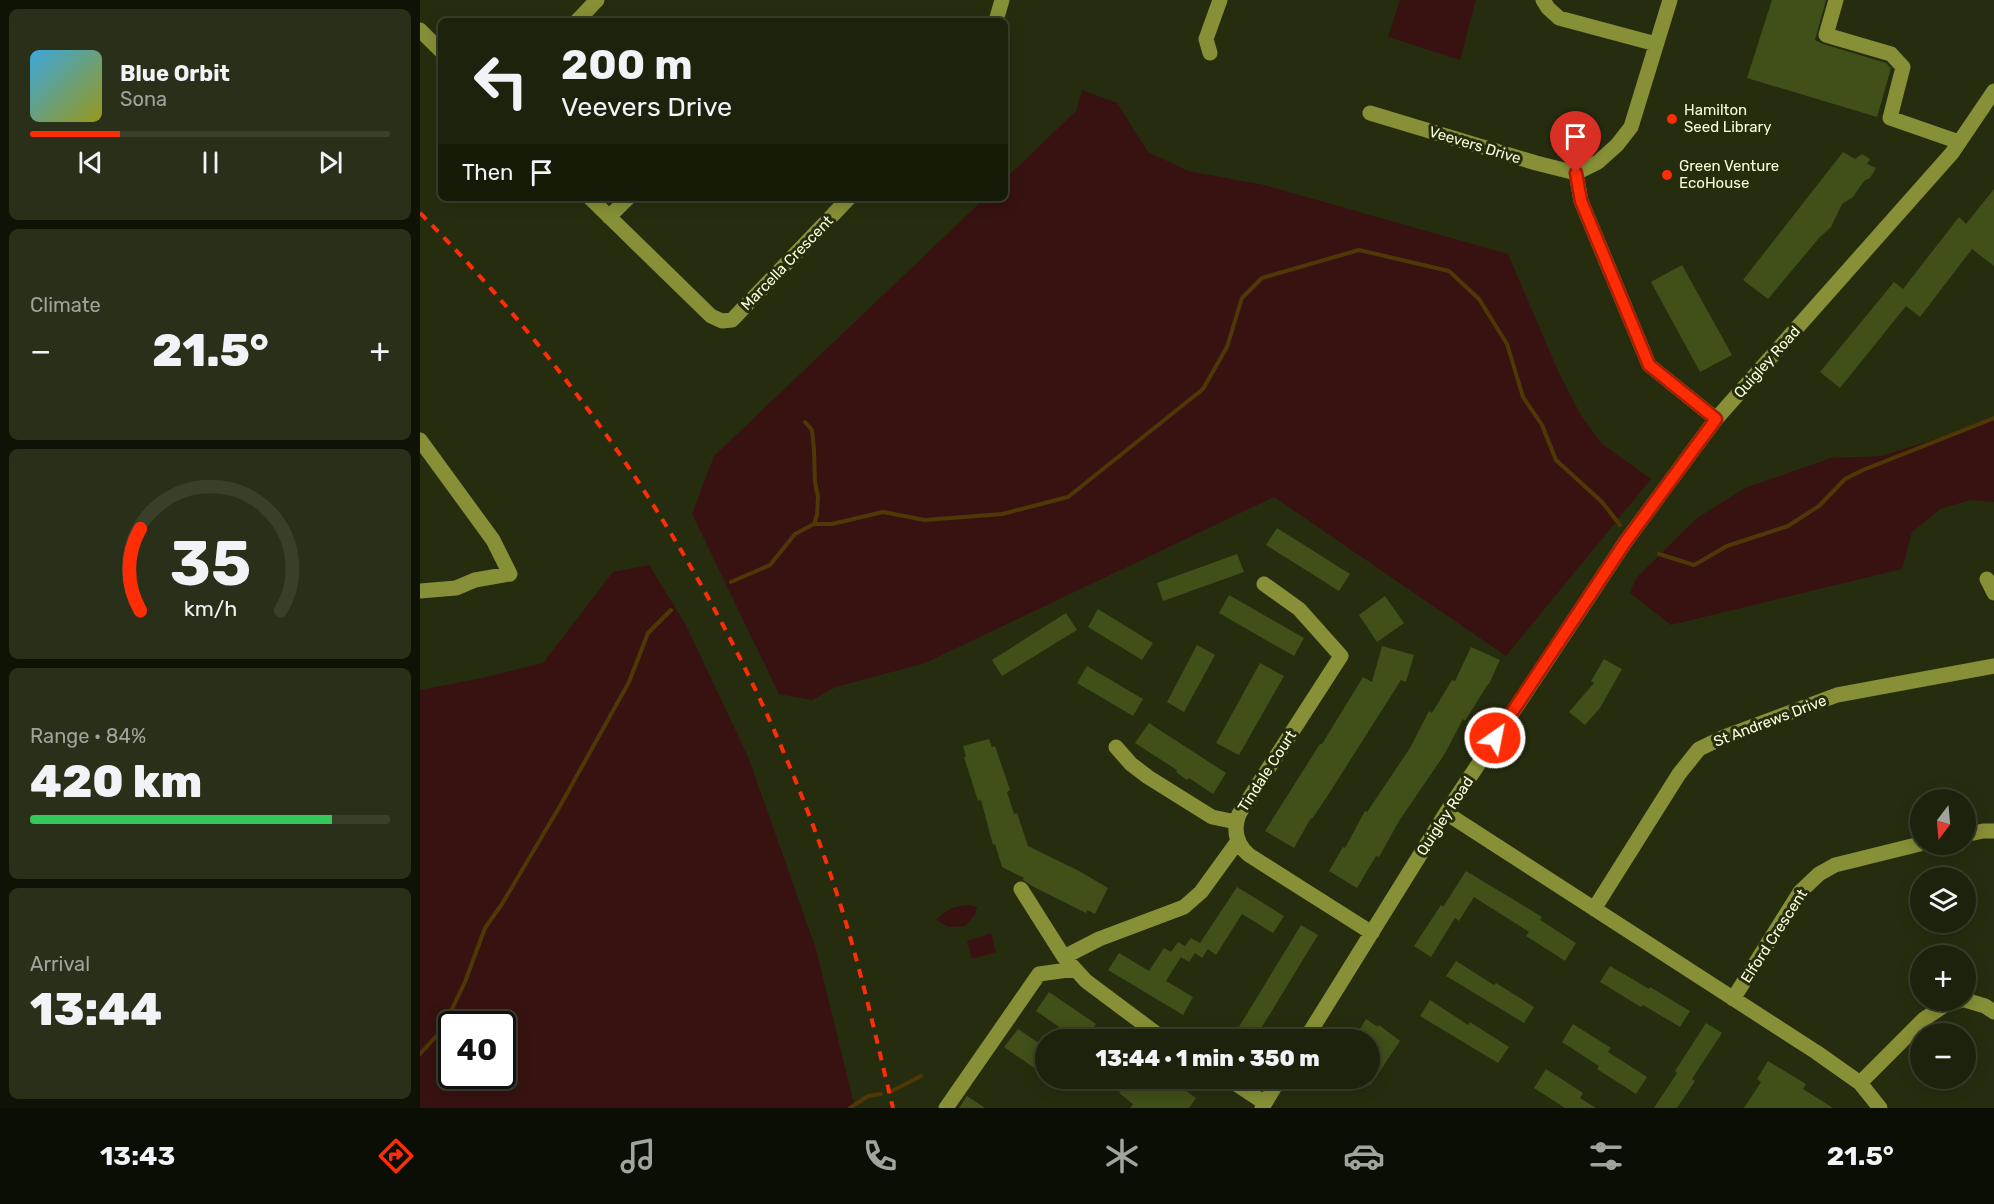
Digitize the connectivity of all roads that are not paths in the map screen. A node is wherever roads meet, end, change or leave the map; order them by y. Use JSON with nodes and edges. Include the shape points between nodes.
{"nodes":[{"id":1,"x":597,"y":0,"type":"edge"},
{"id":2,"x":1002,"y":0,"type":"edge"},
{"id":3,"x":1220,"y":0,"type":"edge"},
{"id":4,"x":1543,"y":0,"type":"edge"},
{"id":5,"x":1670,"y":0,"type":"edge"},
{"id":6,"x":1836,"y":0,"type":"edge"},
{"id":7,"x":580,"y":18,"type":"edge"},
{"id":8,"x":997,"y":18,"type":"edge"},
{"id":9,"x":420,"y":30,"type":"edge"},
{"id":10,"x":1656,"y":45,"type":"junction"},
{"id":11,"x":438,"y":48,"type":"edge"},
{"id":12,"x":1210,"y":53,"type":"dead end"},
{"id":13,"x":1994,"y":91,"type":"edge"},
{"id":14,"x":1370,"y":114,"type":"dead end"},
{"id":15,"x":1959,"y":142,"type":"junction"},
{"id":16,"x":1576,"y":173,"type":"junction"},
{"id":17,"x":593,"y":201,"type":"edge"},
{"id":18,"x":625,"y":201,"type":"edge"},
{"id":19,"x":846,"y":201,"type":"edge"},
{"id":20,"x":609,"y":217,"type":"junction"},
{"id":21,"x":1716,"y":419,"type":"junction"},
{"id":22,"x":420,"y":440,"type":"edge"},
{"id":23,"x":1264,"y":584,"type":"dead end"},
{"id":24,"x":420,"y":591,"type":"edge"},
{"id":25,"x":1994,"y":666,"type":"edge"},
{"id":26,"x":1116,"y":747,"type":"dead end"},
{"id":27,"x":1446,"y":813,"type":"junction"},
{"id":28,"x":1236,"y":822,"type":"junction"},
{"id":29,"x":1994,"y":831,"type":"edge"},
{"id":30,"x":1976,"y":833,"type":"edge"},
{"id":31,"x":1238,"y":841,"type":"junction"},
{"id":32,"x":1910,"y":846,"type":"edge"},
{"id":33,"x":1021,"y":889,"type":"dead end"},
{"id":34,"x":1594,"y":909,"type":"junction"},
{"id":35,"x":1372,"y":933,"type":"junction"},
{"id":36,"x":1064,"y":957,"type":"junction"},
{"id":37,"x":1075,"y":969,"type":"junction"},
{"id":38,"x":1733,"y":999,"type":"junction"},
{"id":39,"x":1976,"y":1004,"type":"edge"},
{"id":40,"x":1936,"y":1011,"type":"edge"},
{"id":41,"x":1994,"y":1012,"type":"edge"},
{"id":42,"x":1150,"y":1029,"type":"edge"},
{"id":43,"x":1312,"y":1029,"type":"edge"},
{"id":44,"x":1860,"y":1083,"type":"junction"},
{"id":45,"x":1242,"y":1089,"type":"edge"},
{"id":46,"x":1273,"y":1089,"type":"edge"},
{"id":47,"x":1264,"y":1105,"type":"edge"},
{"id":48,"x":946,"y":1108,"type":"edge"},
{"id":49,"x":1880,"y":1108,"type":"edge"}],
"edges":[{"from":1,"to":7,"type":"street"},
{"from":2,"to":8,"type":"street"},
{"from":3,"to":12,"type":"street","via":[[1206,39]]},
{"from":4,"to":10,"type":"street","via":[[1559,18]]},
{"from":5,"to":10,"type":"street"},
{"from":6,"to":15,"type":"street","via":[[1826,35],[1891,54],[1903,67],[1890,118]]},
{"from":9,"to":11,"type":"street"},
{"from":10,"to":16,"type":"street","via":[[1631,127],[1598,162]]},
{"from":13,"to":15,"type":"street","name":"Quigley Road"},
{"from":14,"to":16,"type":"street","name":"Veevers Drive"},
{"from":15,"to":21,"type":"street","name":"Quigley Road"},
{"from":16,"to":21,"type":"street","via":[[1581,201],[1649,365]]},
{"from":17,"to":20,"type":"street"},
{"from":18,"to":20,"type":"street"},
{"from":19,"to":20,"type":"street","name":"Marcella Crescent","via":[[732,320],[722,321],[711,316]]},
{"from":21,"to":27,"type":"street","name":"Quigley Road","via":[[1626,541]]},
{"from":22,"to":24,"type":"street","via":[[493,540],[510,574],[456,588]]},
{"from":23,"to":28,"type":"street","name":"Tindale Court","via":[[1299,609],[1341,656]]},
{"from":25,"to":34,"type":"street","name":"St Andrews Drive","via":[[1837,694],[1699,749],[1679,774]]},
{"from":26,"to":28,"type":"street","via":[[1148,777],[1212,817]]},
{"from":27,"to":34,"type":"street"},
{"from":27,"to":35,"type":"street","name":"Quigley Road"},
{"from":28,"to":31,"type":"street","name":"Tindale Court"},
{"from":29,"to":30,"type":"street"},
{"from":31,"to":35,"type":"street","via":[[1249,855]]},
{"from":31,"to":36,"type":"street","via":[[1201,892],[1184,907],[1099,939]]},
{"from":32,"to":38,"type":"street","name":"Elford Crescent","via":[[1835,865],[1819,874],[1800,892]]},
{"from":33,"to":36,"type":"street"},
{"from":34,"to":38,"type":"street"},
{"from":35,"to":43,"type":"street","name":"Quigley Road"},
{"from":36,"to":37,"type":"street"},
{"from":37,"to":42,"type":"street","via":[[1092,987]]},
{"from":37,"to":48,"type":"street","via":[[1039,975]]},
{"from":38,"to":44,"type":"street"},
{"from":39,"to":41,"type":"street"},
{"from":40,"to":44,"type":"street"},
{"from":44,"to":49,"type":"street"},
{"from":45,"to":47,"type":"street"},
{"from":46,"to":47,"type":"street"}]}
